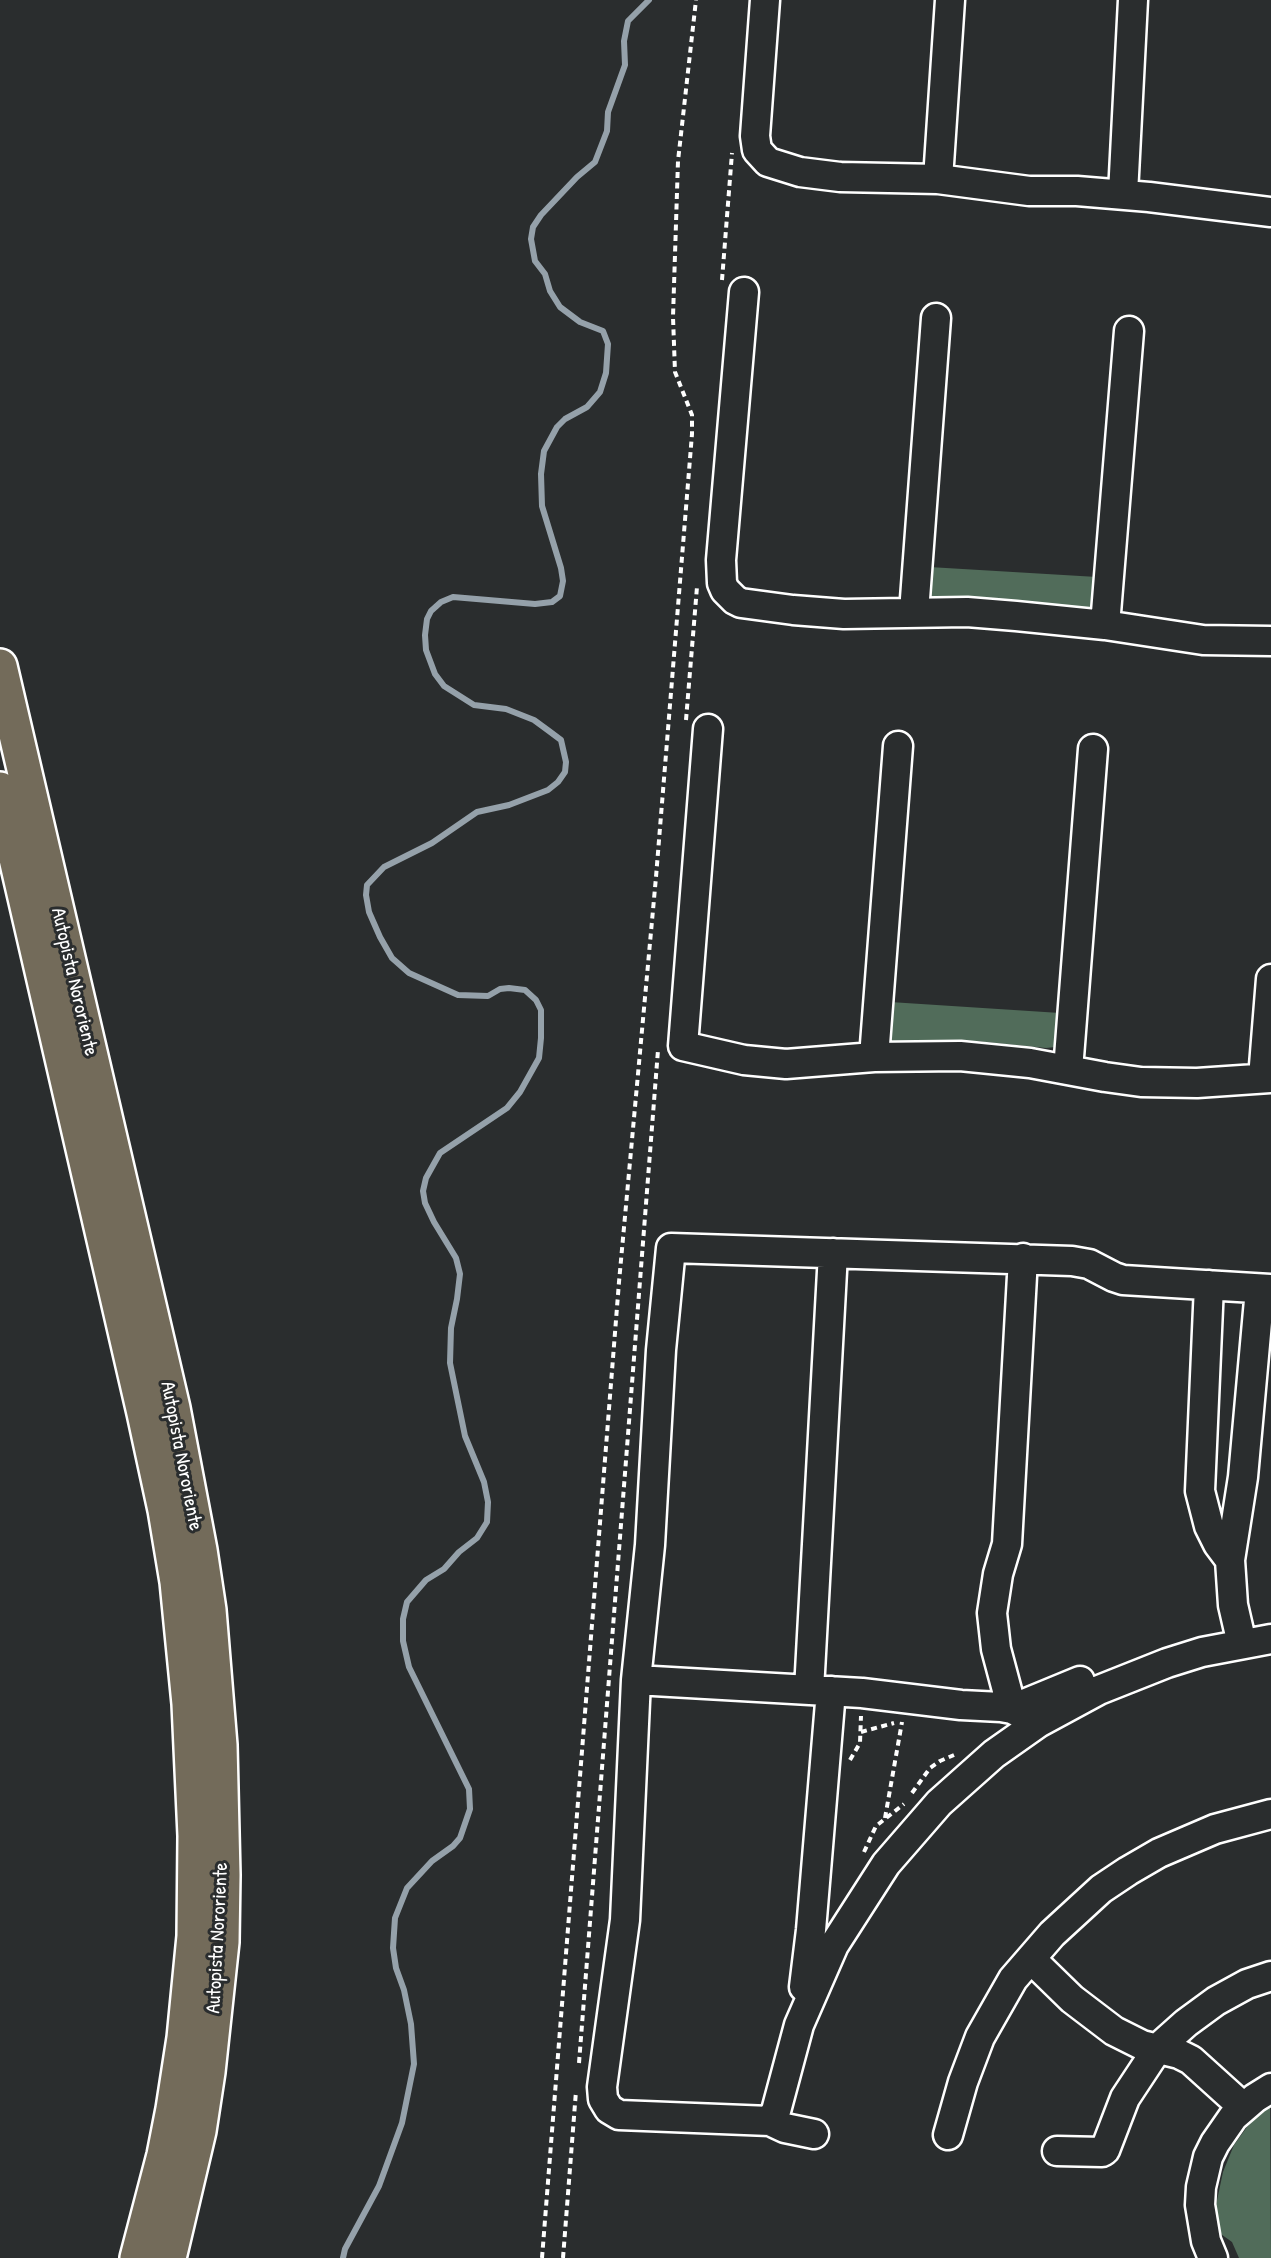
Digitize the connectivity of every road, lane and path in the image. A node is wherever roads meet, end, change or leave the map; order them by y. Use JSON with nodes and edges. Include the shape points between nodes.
{"nodes":[{"id":1,"x":696,"y":0,"type":"edge"},
{"id":2,"x":765,"y":0,"type":"edge"},
{"id":3,"x":950,"y":0,"type":"edge"},
{"id":4,"x":1133,"y":0,"type":"edge"},
{"id":5,"x":733,"y":142,"type":"dead end"},
{"id":6,"x":938,"y":179,"type":"junction"},
{"id":7,"x":1123,"y":194,"type":"junction"},
{"id":8,"x":1271,"y":212,"type":"edge"},
{"id":9,"x":733,"y":288,"type":"joint"},
{"id":10,"x":936,"y":318,"type":"dead end"},
{"id":11,"x":1129,"y":331,"type":"dead end"},
{"id":12,"x":697,"y":578,"type":"dead end"},
{"id":13,"x":914,"y":612,"type":"junction"},
{"id":14,"x":1105,"y":625,"type":"junction"},
{"id":15,"x":1271,"y":641,"type":"edge"},
{"id":16,"x":0,"y":666,"type":"edge"},
{"id":17,"x":696,"y":730,"type":"joint"},
{"id":18,"x":898,"y":746,"type":"dead end"},
{"id":19,"x":1093,"y":750,"type":"dead end"},
{"id":20,"x":0,"y":789,"type":"edge"},
{"id":21,"x":1271,"y":979,"type":"edge"},
{"id":22,"x":658,"y":1046,"type":"dead end"},
{"id":23,"x":874,"y":1057,"type":"junction"},
{"id":24,"x":1068,"y":1070,"type":"junction"},
{"id":25,"x":1267,"y":1078,"type":"edge"},
{"id":26,"x":833,"y":1252,"type":"junction"},
{"id":27,"x":1023,"y":1258,"type":"junction"},
{"id":28,"x":1209,"y":1285,"type":"junction"},
{"id":29,"x":1265,"y":1289,"type":"edge"},
{"id":30,"x":1230,"y":1560,"type":"junction"},
{"id":31,"x":1271,"y":1623,"type":"edge"},
{"id":32,"x":1240,"y":1636,"type":"junction"},
{"id":33,"x":1271,"y":1639,"type":"edge"},
{"id":34,"x":636,"y":1680,"type":"junction"},
{"id":35,"x":820,"y":1690,"type":"junction"},
{"id":36,"x":1012,"y":1709,"type":"junction"},
{"id":37,"x":902,"y":1721,"type":"dead end"},
{"id":38,"x":1038,"y":1723,"type":"junction"},
{"id":39,"x":1271,"y":1814,"type":"edge"},
{"id":40,"x":885,"y":1818,"type":"dead end"},
{"id":41,"x":822,"y":1937,"type":"junction"},
{"id":42,"x":1030,"y":1959,"type":"junction"},
{"id":43,"x":1271,"y":1976,"type":"edge"},
{"id":44,"x":1158,"y":2048,"type":"junction"},
{"id":45,"x":578,"y":2068,"type":"dead end"},
{"id":46,"x":577,"y":2080,"type":"dead end"},
{"id":47,"x":1271,"y":2088,"type":"edge"},
{"id":48,"x":1243,"y":2107,"type":"junction"},
{"id":49,"x":770,"y":2121,"type":"junction"},
{"id":50,"x":814,"y":2134,"type":"dead end"},
{"id":51,"x":948,"y":2135,"type":"dead end"},
{"id":52,"x":1057,"y":2151,"type":"dead end"},
{"id":53,"x":136,"y":2258,"type":"edge"},
{"id":54,"x":169,"y":2258,"type":"edge"},
{"id":55,"x":542,"y":2258,"type":"edge"},
{"id":56,"x":563,"y":2258,"type":"edge"},
{"id":57,"x":1213,"y":2258,"type":"edge"}],
"edges":[{"from":1,"to":55,"type":"path","via":[[678,161],[673,328],[675,372],[692,415],[692,434],[619,1282]]},
{"from":2,"to":6,"type":"street","via":[[755,136],[762,157],[820,176]]},
{"from":3,"to":6,"type":"street"},
{"from":4,"to":7,"type":"street"},
{"from":5,"to":9,"type":"path"},
{"from":6,"to":7,"type":"street","via":[[1029,191]]},
{"from":7,"to":8,"type":"street"},
{"from":9,"to":13,"type":"street","via":[[721,560],[725,590],[741,603],[794,610],[844,614]]},
{"from":10,"to":13,"type":"street"},
{"from":11,"to":14,"type":"street"},
{"from":12,"to":17,"type":"path"},
{"from":13,"to":14,"type":"street","via":[[977,613]]},
{"from":14,"to":15,"type":"street","via":[[1203,640]]},
{"from":16,"to":54,"type":"highway","name":"Autopista Nororiente","via":[[173,1408],[209,1610],[221,1755],[222,1942],[201,2120]]},
{"from":17,"to":23,"type":"street","via":[[683,1046],[744,1060],[786,1064]]},
{"from":18,"to":23,"type":"street"},
{"from":19,"to":24,"type":"street"},
{"from":20,"to":53,"type":"highway","name":"Autopista Nororiente","via":[[165,1510],[188,1693],[195,1805],[194,1936],[173,2109]]},
{"from":21,"to":25,"type":"street"},
{"from":22,"to":45,"type":"path"},
{"from":23,"to":24,"type":"street","via":[[991,1058]]},
{"from":24,"to":25,"type":"street","via":[[1169,1083]]},
{"from":26,"to":27,"type":"street"},
{"from":26,"to":34,"type":"street","via":[[670,1248],[650,1545]]},
{"from":26,"to":35,"type":"street"},
{"from":27,"to":28,"type":"street","via":[[1089,1264],[1123,1280]]},
{"from":27,"to":36,"type":"street","via":[[1007,1544],[992,1613],[994,1640]]},
{"from":28,"to":29,"type":"street"},
{"from":28,"to":30,"type":"street","via":[[1200,1491],[1209,1526]]},
{"from":29,"to":30,"type":"street"},
{"from":30,"to":32,"type":"street"},
{"from":31,"to":32,"type":"street"},
{"from":32,"to":33,"type":"street"},
{"from":32,"to":36,"type":"street","via":[[1198,1637],[1149,1651]]},
{"from":32,"to":38,"type":"street","via":[[1132,1675]]},
{"from":34,"to":35,"type":"street"},
{"from":34,"to":49,"type":"street","via":[[625,1920],[603,2099],[619,2115]]},
{"from":35,"to":36,"type":"street"},
{"from":35,"to":41,"type":"street"},
{"from":36,"to":38,"type":"street"},
{"from":37,"to":40,"type":"path"},
{"from":38,"to":41,"type":"street","via":[[968,1775],[911,1833]]},
{"from":39,"to":42,"type":"street","via":[[1215,1829],[1128,1870],[1076,1910]]},
{"from":41,"to":49,"type":"street","via":[[776,2111]]},
{"from":42,"to":44,"type":"street","via":[[1072,1999],[1114,2031]]},
{"from":42,"to":51,"type":"street","via":[[1013,1979],[980,2037]]},
{"from":43,"to":44,"type":"street","via":[[1216,2001]]},
{"from":44,"to":48,"type":"street","via":[[1191,2060]]},
{"from":44,"to":52,"type":"street","via":[[1125,2098],[1106,2150]]},
{"from":46,"to":56,"type":"path"},
{"from":47,"to":48,"type":"street"},
{"from":48,"to":57,"type":"street","via":[[1219,2136],[1203,2172],[1201,2214]]},
{"from":49,"to":50,"type":"street"}]}
